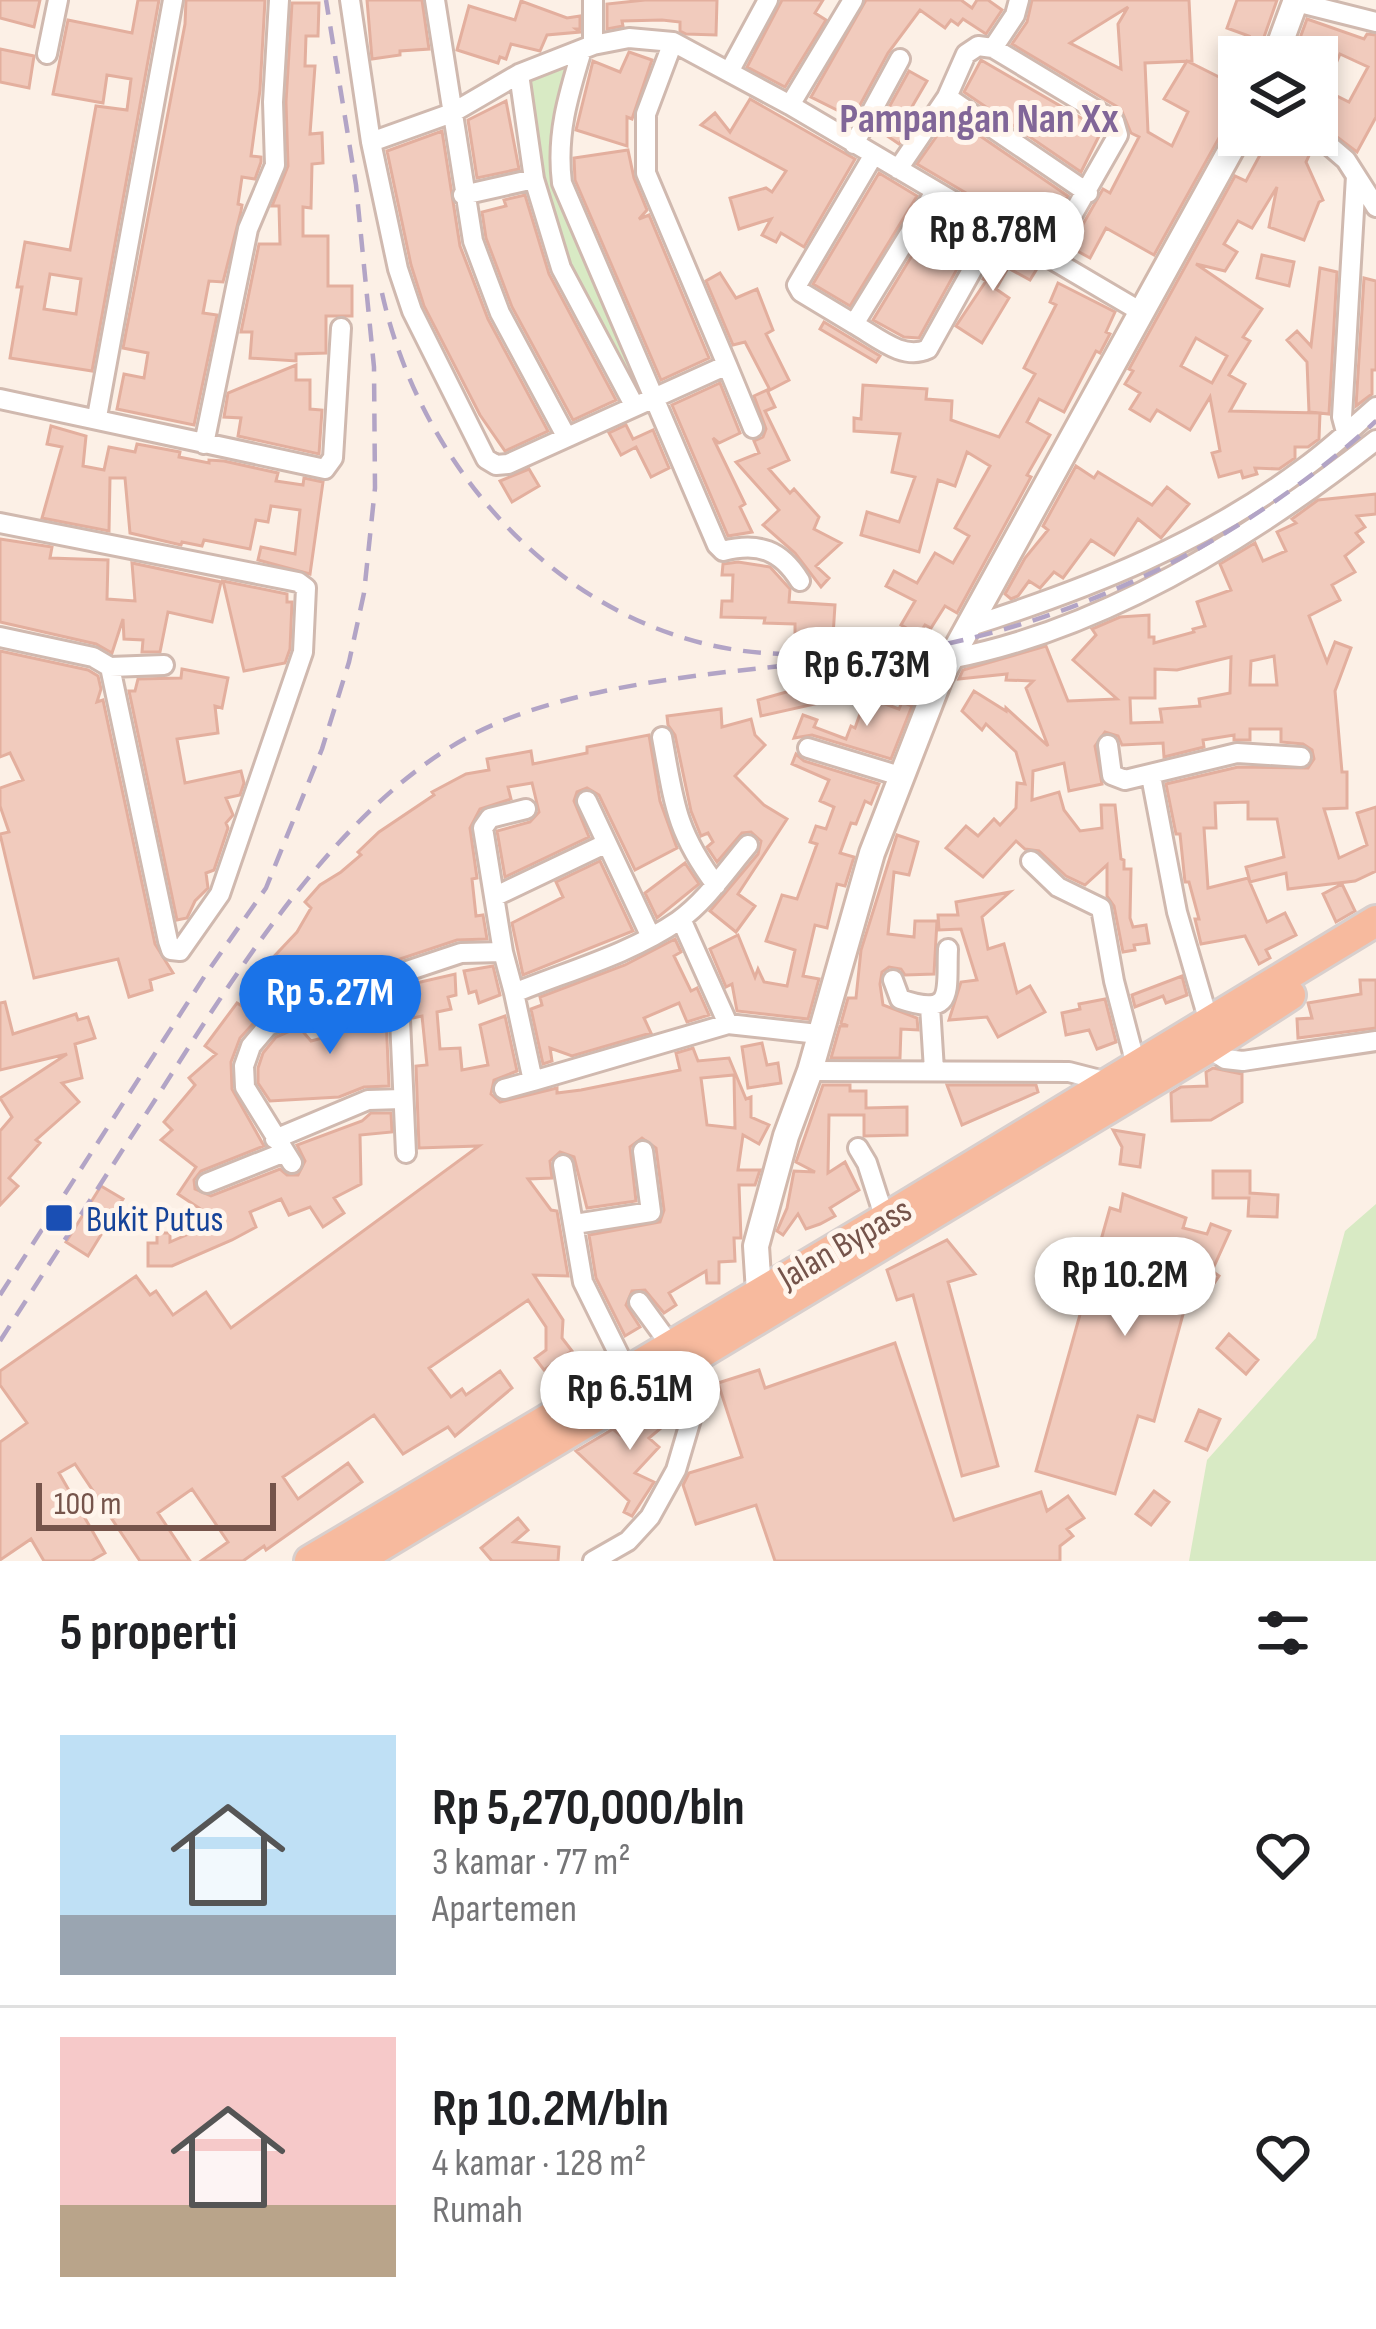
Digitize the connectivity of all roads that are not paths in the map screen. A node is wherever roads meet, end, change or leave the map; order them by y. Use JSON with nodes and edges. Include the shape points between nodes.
{"nodes":[{"id":1,"x":58,"y":0,"type":"edge"},
{"id":2,"x":173,"y":0,"type":"edge"},
{"id":3,"x":300,"y":0,"type":"edge"},
{"id":4,"x":350,"y":0,"type":"edge"},
{"id":5,"x":435,"y":0,"type":"edge"},
{"id":6,"x":593,"y":0,"type":"edge"},
{"id":7,"x":768,"y":0,"type":"edge"},
{"id":8,"x":853,"y":0,"type":"edge"},
{"id":9,"x":1019,"y":0,"type":"edge"},
{"id":10,"x":1296,"y":1,"type":"edge"},
{"id":11,"x":279,"y":2,"type":"edge"},
{"id":12,"x":1376,"y":22,"type":"edge"},
{"id":13,"x":1282,"y":36,"type":"edge"},
{"id":14,"x":673,"y":42,"type":"junction"},
{"id":15,"x":587,"y":48,"type":"junction"},
{"id":16,"x":993,"y":48,"type":"junction"},
{"id":17,"x":47,"y":54,"type":"dead end"},
{"id":18,"x":900,"y":59,"type":"dead end"},
{"id":19,"x":729,"y":72,"type":"junction"},
{"id":20,"x":519,"y":74,"type":"junction"},
{"id":21,"x":947,"y":98,"type":"junction"},
{"id":22,"x":790,"y":105,"type":"junction"},
{"id":23,"x":452,"y":112,"type":"junction"},
{"id":24,"x":370,"y":142,"type":"junction"},
{"id":25,"x":854,"y":144,"type":"junction"},
{"id":26,"x":1338,"y":153,"type":"edge"},
{"id":27,"x":873,"y":155,"type":"junction"},
{"id":28,"x":1228,"y":156,"type":"edge"},
{"id":29,"x":898,"y":169,"type":"junction"},
{"id":30,"x":1356,"y":176,"type":"junction"},
{"id":31,"x":534,"y":179,"type":"junction"},
{"id":32,"x":935,"y":192,"type":"junction"},
{"id":33,"x":1088,"y":193,"type":"junction"},
{"id":34,"x":463,"y":195,"type":"junction"},
{"id":35,"x":1376,"y":207,"type":"edge"},
{"id":36,"x":996,"y":226,"type":"junction"},
{"id":37,"x":1049,"y":256,"type":"junction"},
{"id":38,"x":1143,"y":313,"type":"junction"},
{"id":39,"x":854,"y":324,"type":"junction"},
{"id":40,"x":341,"y":328,"type":"dead end"},
{"id":41,"x":727,"y":365,"type":"junction"},
{"id":42,"x":0,"y":399,"type":"edge"},
{"id":43,"x":643,"y":400,"type":"junction"},
{"id":44,"x":1376,"y":407,"type":"edge"},
{"id":45,"x":98,"y":417,"type":"junction"},
{"id":46,"x":753,"y":428,"type":"dead end"},
{"id":47,"x":1346,"y":433,"type":"junction"},
{"id":48,"x":566,"y":436,"type":"junction"},
{"id":49,"x":1376,"y":440,"type":"edge"},
{"id":50,"x":204,"y":444,"type":"junction"},
{"id":51,"x":0,"y":523,"type":"edge"},
{"id":52,"x":800,"y":581,"type":"dead end"},
{"id":53,"x":970,"y":626,"type":"junction"},
{"id":54,"x":0,"y":637,"type":"edge"},
{"id":55,"x":950,"y":659,"type":"junction"},
{"id":56,"x":164,"y":665,"type":"dead end"},
{"id":57,"x":110,"y":667,"type":"junction"},
{"id":58,"x":662,"y":737,"type":"dead end"},
{"id":59,"x":1108,"y":745,"type":"dead end"},
{"id":60,"x":808,"y":748,"type":"dead end"},
{"id":61,"x":1301,"y":757,"type":"dead end"},
{"id":62,"x":900,"y":776,"type":"junction"},
{"id":63,"x":1150,"y":776,"type":"junction"},
{"id":64,"x":587,"y":801,"type":"dead end"},
{"id":65,"x":526,"y":809,"type":"dead end"},
{"id":66,"x":604,"y":844,"type":"junction"},
{"id":67,"x":748,"y":845,"type":"dead end"},
{"id":68,"x":1031,"y":861,"type":"dead end"},
{"id":69,"x":716,"y":885,"type":"junction"},
{"id":70,"x":496,"y":896,"type":"junction"},
{"id":71,"x":681,"y":919,"type":"junction"},
{"id":72,"x":1376,"y":921,"type":"edge"},
{"id":73,"x":651,"y":937,"type":"junction"},
{"id":74,"x":1376,"y":940,"type":"edge"},
{"id":75,"x":948,"y":949,"type":"dead end"},
{"id":76,"x":503,"y":952,"type":"junction"},
{"id":77,"x":1312,"y":970,"type":"junction"},
{"id":78,"x":398,"y":976,"type":"junction"},
{"id":79,"x":893,"y":980,"type":"dead end"},
{"id":80,"x":514,"y":993,"type":"junction"},
{"id":81,"x":930,"y":1006,"type":"junction"},
{"id":82,"x":728,"y":1024,"type":"junction"},
{"id":83,"x":818,"y":1034,"type":"junction"},
{"id":84,"x":1209,"y":1035,"type":"junction"},
{"id":85,"x":1376,"y":1041,"type":"edge"},
{"id":86,"x":1136,"y":1065,"type":"junction"},
{"id":87,"x":934,"y":1070,"type":"junction"},
{"id":88,"x":810,"y":1071,"type":"junction"},
{"id":89,"x":533,"y":1081,"type":"junction"},
{"id":90,"x":1108,"y":1082,"type":"junction"},
{"id":91,"x":504,"y":1089,"type":"dead end"},
{"id":92,"x":403,"y":1099,"type":"junction"},
{"id":93,"x":858,"y":1148,"type":"dead end"},
{"id":94,"x":643,"y":1150,"type":"dead end"},
{"id":95,"x":284,"y":1151,"type":"junction"},
{"id":96,"x":406,"y":1154,"type":"dead end"},
{"id":97,"x":562,"y":1165,"type":"dead end"},
{"id":98,"x":207,"y":1184,"type":"dead end"},
{"id":99,"x":885,"y":1219,"type":"junction"},
{"id":100,"x":575,"y":1224,"type":"junction"},
{"id":101,"x":768,"y":1300,"type":"junction"},
{"id":102,"x":639,"y":1302,"type":"dead end"},
{"id":103,"x":684,"y":1350,"type":"junction"},
{"id":104,"x":628,"y":1373,"type":"junction"},
{"id":105,"x":368,"y":1544,"type":"edge"},
{"id":106,"x":310,"y":1561,"type":"edge"},
{"id":107,"x":593,"y":1561,"type":"edge"}],
"edges":[{"from":1,"to":17,"type":"street"},
{"from":2,"to":45,"type":"street"},
{"from":3,"to":11,"type":"street"},
{"from":4,"to":24,"type":"street"},
{"from":5,"to":23,"type":"street"},
{"from":6,"to":15,"type":"street"},
{"from":7,"to":19,"type":"street"},
{"from":8,"to":22,"type":"street"},
{"from":9,"to":16,"type":"street"},
{"from":10,"to":12,"type":"street"},
{"from":10,"to":13,"type":"main road"},
{"from":11,"to":50,"type":"street","via":[[275,165],[248,229]]},
{"from":14,"to":15,"type":"street","via":[[629,38]]},
{"from":14,"to":19,"type":"street"},
{"from":14,"to":41,"type":"street","via":[[646,114],[646,173]]},
{"from":15,"to":20,"type":"street"},
{"from":15,"to":43,"type":"street","via":[[561,128],[562,183]]},
{"from":16,"to":21,"type":"street","via":[[966,54]]},
{"from":16,"to":33,"type":"street","via":[[1114,121],[1118,135]]},
{"from":18,"to":25,"type":"street"},
{"from":19,"to":22,"type":"street"},
{"from":20,"to":23,"type":"street"},
{"from":20,"to":31,"type":"street"},
{"from":21,"to":29,"type":"street"},
{"from":21,"to":33,"type":"street"},
{"from":22,"to":25,"type":"street"},
{"from":23,"to":24,"type":"street"},
{"from":23,"to":34,"type":"street"},
{"from":24,"to":48,"type":"street","via":[[405,291],[486,459],[504,465]]},
{"from":25,"to":27,"type":"street"},
{"from":26,"to":30,"type":"street"},
{"from":27,"to":29,"type":"street"},
{"from":27,"to":39,"type":"street","via":[[797,285]]},
{"from":28,"to":38,"type":"main road"},
{"from":29,"to":32,"type":"street"},
{"from":30,"to":35,"type":"street"},
{"from":30,"to":47,"type":"street"},
{"from":31,"to":34,"type":"street"},
{"from":31,"to":43,"type":"street","via":[[561,268]]},
{"from":32,"to":36,"type":"street"},
{"from":32,"to":39,"type":"street"},
{"from":33,"to":37,"type":"street"},
{"from":34,"to":48,"type":"street","via":[[500,313]]},
{"from":36,"to":37,"type":"street"},
{"from":36,"to":39,"type":"street","via":[[928,350],[910,354]]},
{"from":37,"to":38,"type":"street"},
{"from":38,"to":53,"type":"main road"},
{"from":40,"to":50,"type":"street","via":[[329,467]]},
{"from":41,"to":43,"type":"street"},
{"from":41,"to":46,"type":"street"},
{"from":42,"to":45,"type":"street"},
{"from":43,"to":48,"type":"street"},
{"from":43,"to":52,"type":"street","via":[[717,545],[778,554]]},
{"from":44,"to":47,"type":"street"},
{"from":45,"to":50,"type":"street"},
{"from":47,"to":53,"type":"street","via":[[1235,514],[1145,562]]},
{"from":49,"to":55,"type":"street","via":[[1322,485],[1183,569],[1037,636]]},
{"from":51,"to":57,"type":"street","via":[[306,588],[303,652],[220,894],[176,952]]},
{"from":53,"to":55,"type":"main road"},
{"from":54,"to":57,"type":"street"},
{"from":55,"to":62,"type":"main road"},
{"from":56,"to":57,"type":"street"},
{"from":58,"to":69,"type":"street","via":[[682,834]]},
{"from":59,"to":63,"type":"street","via":[[1116,779]]},
{"from":60,"to":62,"type":"street"},
{"from":61,"to":63,"type":"street","via":[[1237,753]]},
{"from":62,"to":83,"type":"main road"},
{"from":63,"to":84,"type":"street"},
{"from":64,"to":66,"type":"street"},
{"from":65,"to":70,"type":"street","via":[[485,823]]},
{"from":66,"to":70,"type":"street"},
{"from":66,"to":73,"type":"street"},
{"from":67,"to":69,"type":"street"},
{"from":68,"to":86,"type":"street","via":[[1101,908]]},
{"from":69,"to":71,"type":"street"},
{"from":70,"to":76,"type":"street"},
{"from":71,"to":73,"type":"street"},
{"from":71,"to":82,"type":"street"},
{"from":72,"to":77,"type":"highway","name":"Jalan Bypass"},
{"from":73,"to":80,"type":"street"},
{"from":74,"to":77,"type":"highway","name":"Jalan Bypass"},
{"from":75,"to":81,"type":"street","via":[[950,991]]},
{"from":76,"to":78,"type":"street","via":[[461,953]]},
{"from":76,"to":80,"type":"street"},
{"from":77,"to":84,"type":"highway","name":"Jalan Bypass"},
{"from":78,"to":92,"type":"street"},
{"from":78,"to":95,"type":"street","via":[[268,1026],[251,1046],[245,1087]]},
{"from":79,"to":81,"type":"street","via":[[900,999]]},
{"from":80,"to":89,"type":"street"},
{"from":81,"to":87,"type":"street"},
{"from":82,"to":83,"type":"street"},
{"from":82,"to":89,"type":"street"},
{"from":83,"to":88,"type":"main road"},
{"from":84,"to":85,"type":"street","via":[[1225,1059],[1243,1061]]},
{"from":84,"to":86,"type":"highway","name":"Jalan Bypass"},
{"from":84,"to":101,"type":"highway","name":"Jalan Bypass"},
{"from":86,"to":90,"type":"highway","name":"Jalan Bypass"},
{"from":87,"to":88,"type":"street"},
{"from":87,"to":90,"type":"street","via":[[1069,1072]]},
{"from":88,"to":101,"type":"main road","via":[[756,1246]]},
{"from":89,"to":91,"type":"street"},
{"from":90,"to":99,"type":"highway","name":"Jalan Bypass"},
{"from":92,"to":95,"type":"street","via":[[368,1100]]},
{"from":92,"to":96,"type":"street"},
{"from":93,"to":99,"type":"street"},
{"from":94,"to":100,"type":"street","via":[[652,1210]]},
{"from":95,"to":98,"type":"street"},
{"from":97,"to":100,"type":"street"},
{"from":99,"to":101,"type":"highway","name":"Jalan Bypass"},
{"from":100,"to":104,"type":"street","via":[[583,1282]]},
{"from":101,"to":103,"type":"highway","name":"Jalan Bypass"},
{"from":102,"to":103,"type":"street"},
{"from":103,"to":104,"type":"highway","name":"Jalan Bypass"},
{"from":103,"to":105,"type":"highway","name":"Jalan Bypass"},
{"from":103,"to":107,"type":"street","via":[[702,1382],[676,1470],[639,1529]]},
{"from":104,"to":105,"type":"highway","name":"Jalan Bypass"},
{"from":105,"to":106,"type":"highway","name":"Jalan Bypass"}]}
